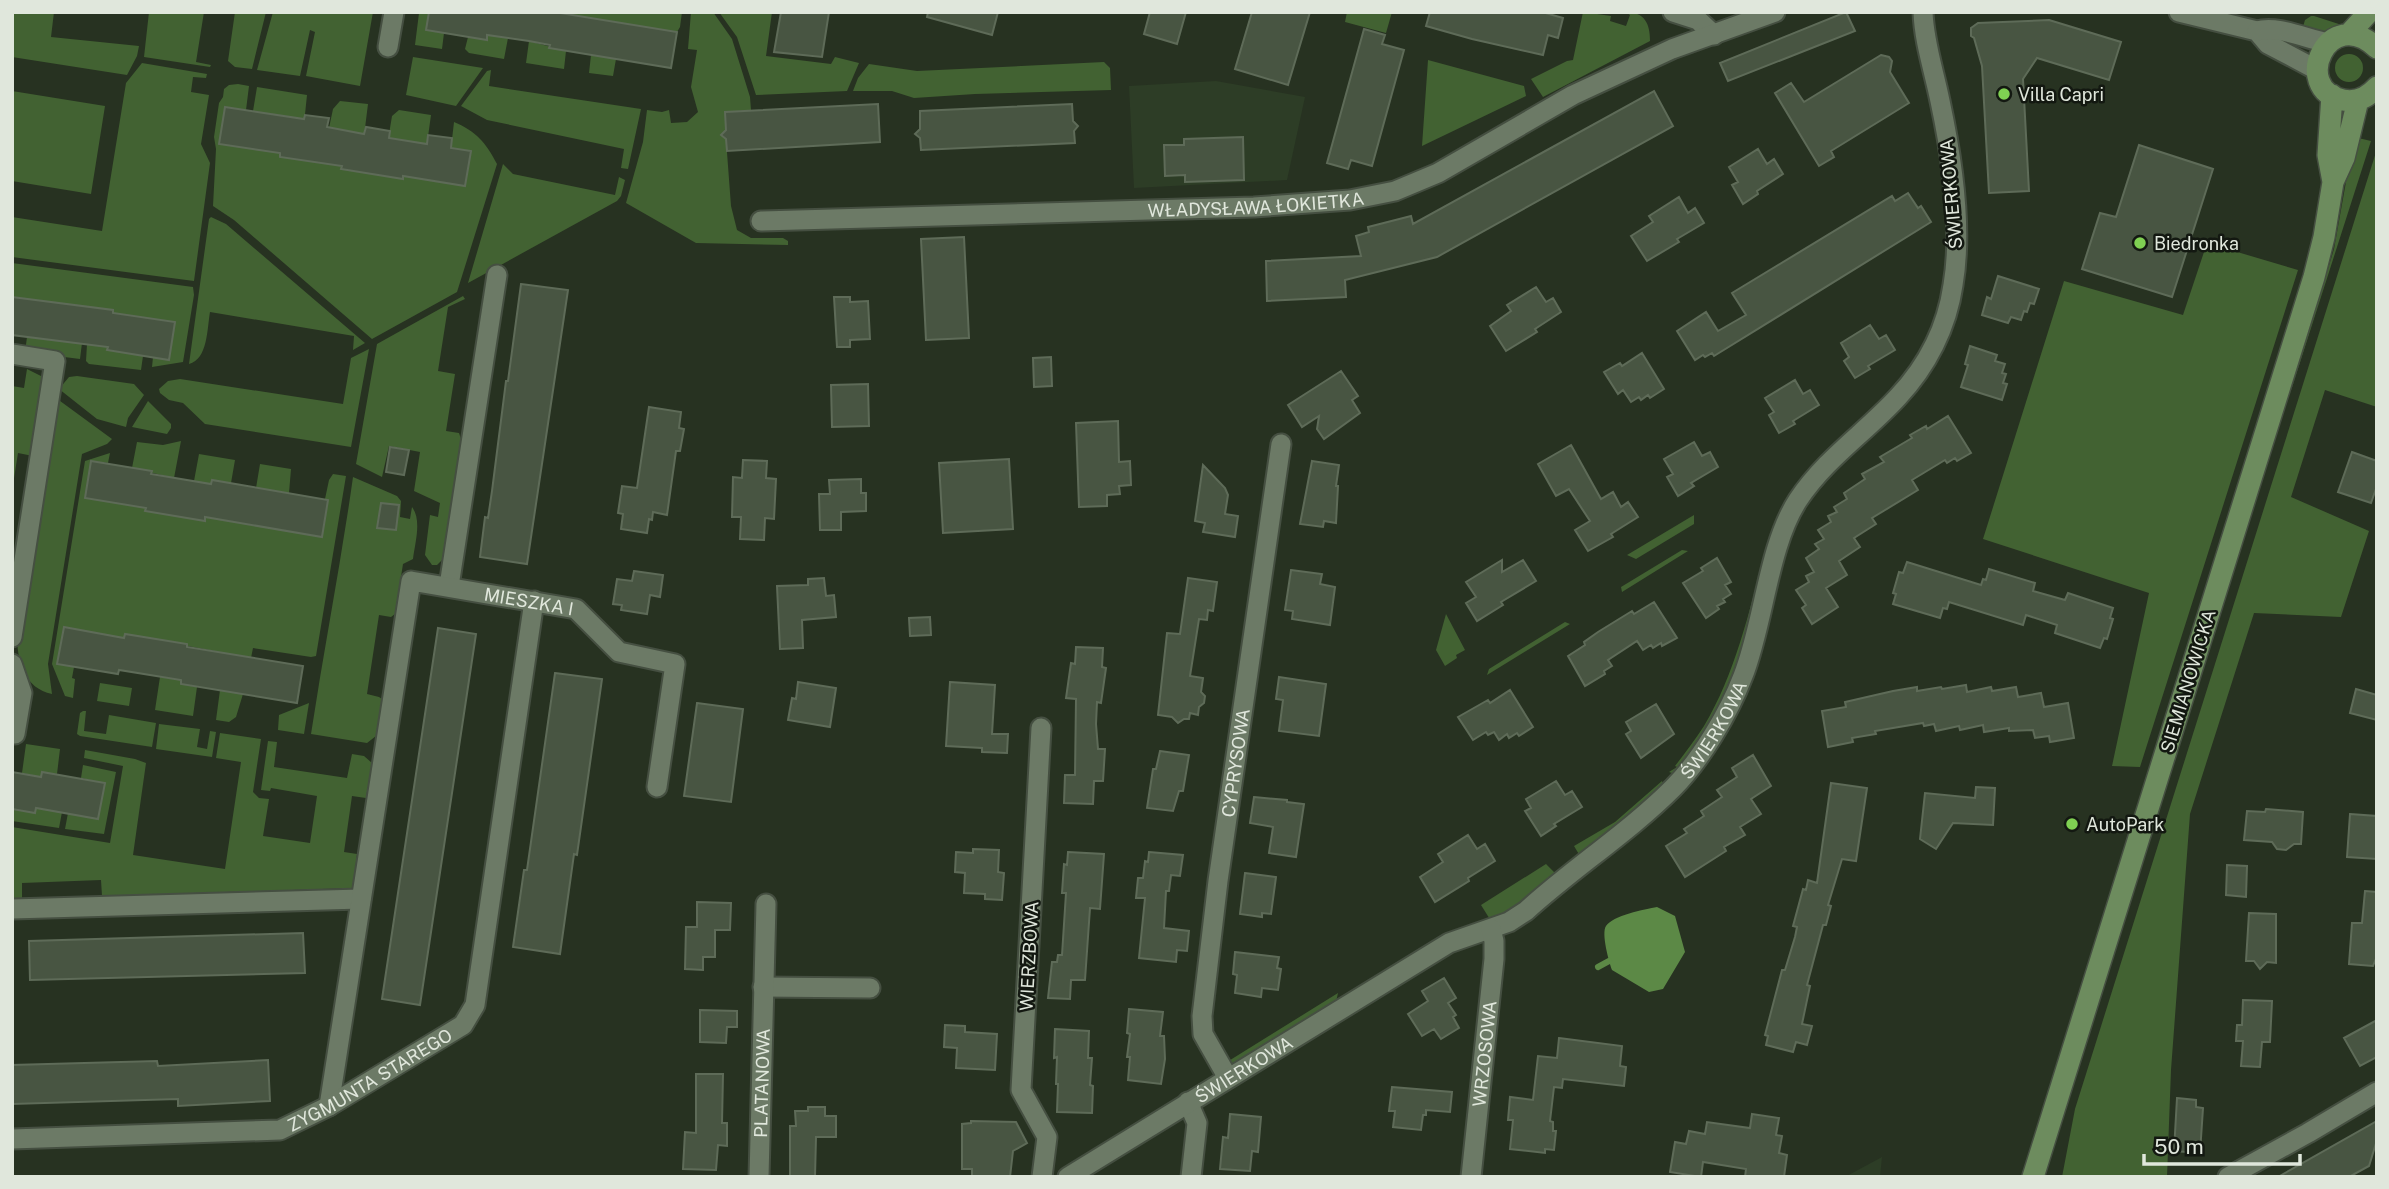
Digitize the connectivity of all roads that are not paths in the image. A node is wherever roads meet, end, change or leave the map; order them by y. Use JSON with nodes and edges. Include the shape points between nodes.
{"nodes":[{"id":1,"x":394,"y":12,"type":"edge"},
{"id":2,"x":1673,"y":12,"type":"edge"},
{"id":3,"x":1775,"y":12,"type":"edge"},
{"id":4,"x":1923,"y":12,"type":"edge"},
{"id":5,"x":2179,"y":12,"type":"edge"},
{"id":6,"x":2369,"y":12,"type":"edge"},
{"id":7,"x":2257,"y":31,"type":"junction"},
{"id":8,"x":2349,"y":34,"type":"junction"},
{"id":9,"x":1714,"y":35,"type":"junction"},
{"id":10,"x":2328,"y":43,"type":"junction"},
{"id":11,"x":388,"y":47,"type":"dead end"},
{"id":12,"x":2377,"y":48,"type":"edge"},
{"id":13,"x":2317,"y":70,"type":"junction"},
{"id":14,"x":2377,"y":87,"type":"edge"},
{"id":15,"x":2332,"y":95,"type":"junction"},
{"id":16,"x":2358,"y":100,"type":"junction"},
{"id":17,"x":2333,"y":182,"type":"junction"},
{"id":18,"x":761,"y":221,"type":"dead end"},
{"id":19,"x":496,"y":275,"type":"dead end"},
{"id":20,"x":12,"y":354,"type":"edge"},
{"id":21,"x":1281,"y":444,"type":"dead end"},
{"id":22,"x":449,"y":586,"type":"junction"},
{"id":23,"x":534,"y":601,"type":"junction"},
{"id":24,"x":12,"y":637,"type":"edge"},
{"id":25,"x":12,"y":664,"type":"edge"},
{"id":26,"x":1041,"y":728,"type":"dead end"},
{"id":27,"x":12,"y":734,"type":"edge"},
{"id":28,"x":657,"y":787,"type":"dead end"},
{"id":29,"x":361,"y":899,"type":"junction"},
{"id":30,"x":766,"y":904,"type":"dead end"},
{"id":31,"x":12,"y":909,"type":"edge"},
{"id":32,"x":1491,"y":929,"type":"junction"},
{"id":33,"x":764,"y":987,"type":"junction"},
{"id":34,"x":870,"y":988,"type":"dead end"},
{"id":35,"x":1228,"y":1078,"type":"junction"},
{"id":36,"x":2377,"y":1092,"type":"edge"},
{"id":37,"x":1188,"y":1102,"type":"junction"},
{"id":38,"x":329,"y":1106,"type":"junction"},
{"id":39,"x":12,"y":1139,"type":"edge"},
{"id":40,"x":759,"y":1177,"type":"edge"},
{"id":41,"x":1042,"y":1177,"type":"edge"},
{"id":42,"x":1068,"y":1177,"type":"edge"},
{"id":43,"x":1191,"y":1177,"type":"edge"},
{"id":44,"x":1471,"y":1177,"type":"edge"},
{"id":45,"x":2033,"y":1177,"type":"edge"},
{"id":46,"x":2228,"y":1177,"type":"edge"}],
"edges":[{"from":1,"to":11,"type":"street"},
{"from":2,"to":9,"type":"street","via":[[1698,20]]},
{"from":3,"to":9,"type":"street","name":"WŁADYSŁAWA ŁOKIETKA"},
{"from":4,"to":32,"type":"street","name":"ŚWIERKOWA","via":[[1950,151],[1957,233],[1951,296],[1940,332],[1919,372],[1897,399],[1829,460],[1793,509],[1743,677],[1710,740],[1675,786],[1526,911]]},
{"from":5,"to":7,"type":"street"},
{"from":6,"to":8,"type":"street"},
{"from":7,"to":10,"type":"street","via":[[2270,27]]},
{"from":7,"to":13,"type":"street","via":[[2268,44]]},
{"from":8,"to":10,"type":"street"},
{"from":8,"to":12,"type":"street","via":[[2369,40]]},
{"from":9,"to":18,"type":"street","name":"WŁADYSŁAWA ŁOKIETKA","via":[[1672,49],[1573,95],[1438,173],[1395,191],[1350,200],[1254,207]]},
{"from":10,"to":13,"type":"street","via":[[2319,55]]},
{"from":13,"to":15,"type":"street","via":[[2321,84]]},
{"from":14,"to":16,"type":"street"},
{"from":15,"to":16,"type":"street"},
{"from":15,"to":17,"type":"street","name":"SIEMIANOWICKA","via":[[2328,155]]},
{"from":16,"to":17,"type":"street","name":"SIEMIANOWICKA","via":[[2344,158]]},
{"from":17,"to":45,"type":"street","name":"SIEMIANOWICKA","via":[[2314,277]]},
{"from":19,"to":22,"type":"street"},
{"from":20,"to":24,"type":"street","via":[[55,361]]},
{"from":21,"to":35,"type":"street","name":"CYPRYSOWA","via":[[1202,1016],[1203,1034]]},
{"from":22,"to":23,"type":"street","name":"MIESZKA I"},
{"from":22,"to":29,"type":"street","name":"MIESZKA I","via":[[411,581]]},
{"from":23,"to":28,"type":"street","name":"MIESZKA I","via":[[576,609],[619,652],[675,664]]},
{"from":23,"to":38,"type":"street","name":"ZYGMUNTA STAREGO","via":[[475,1005],[463,1025]]},
{"from":25,"to":27,"type":"street","via":[[22,693]]},
{"from":26,"to":41,"type":"street","name":"WIERZBOWA","via":[[1021,1090],[1047,1137]]},
{"from":29,"to":31,"type":"street"},
{"from":29,"to":38,"type":"street","name":"MIESZKA I"},
{"from":30,"to":33,"type":"street","name":"PLATANOWA"},
{"from":32,"to":35,"type":"street","name":"ŚWIERKOWA","via":[[1449,943]]},
{"from":32,"to":44,"type":"street","name":"WRZOSOWA","via":[[1494,959]]},
{"from":33,"to":34,"type":"street"},
{"from":33,"to":40,"type":"street","name":"PLATANOWA"},
{"from":35,"to":37,"type":"street","name":"ŚWIERKOWA"},
{"from":36,"to":46,"type":"street"},
{"from":37,"to":42,"type":"street","name":"ŚWIERKOWA"},
{"from":37,"to":43,"type":"street","via":[[1196,1123]]},
{"from":38,"to":39,"type":"street","name":"ZYGMUNTA STAREGO","via":[[280,1130]]}]}
